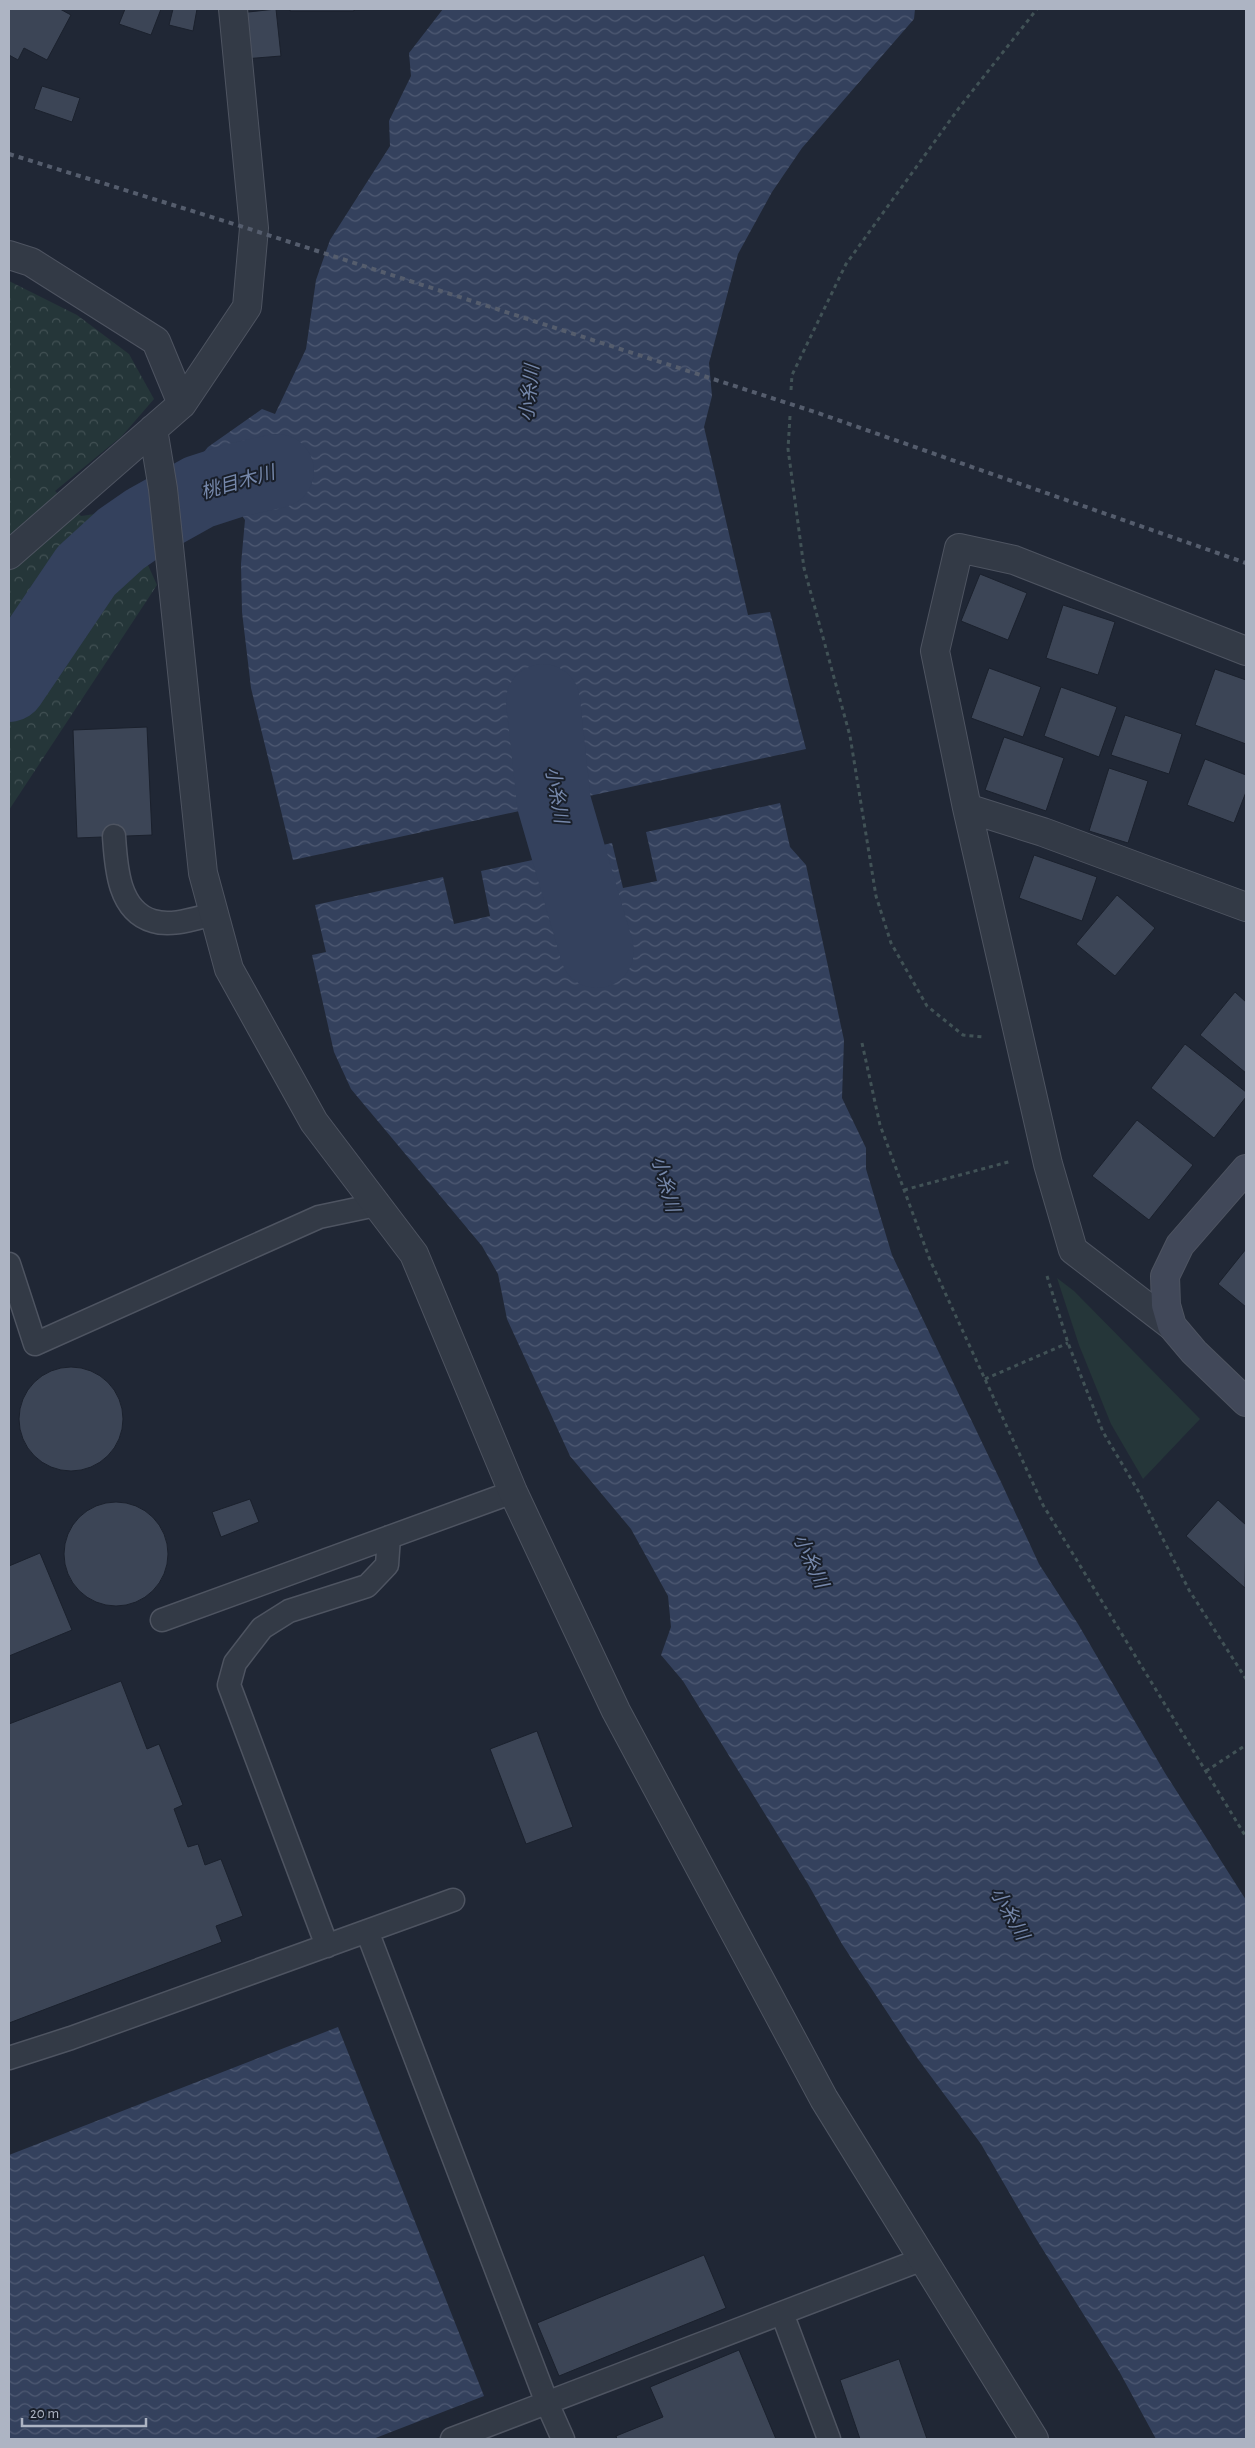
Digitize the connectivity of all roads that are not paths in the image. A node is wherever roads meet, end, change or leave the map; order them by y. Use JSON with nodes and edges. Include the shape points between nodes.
{"nodes":[{"id":1,"x":233,"y":9,"type":"edge"},
{"id":2,"x":9,"y":255,"type":"edge"},
{"id":3,"x":182,"y":404,"type":"junction"},
{"id":4,"x":153,"y":429,"type":"junction"},
{"id":5,"x":9,"y":555,"type":"edge"},
{"id":6,"x":1246,"y":651,"type":"edge"},
{"id":7,"x":967,"y":808,"type":"junction"},
{"id":8,"x":114,"y":836,"type":"dead end"},
{"id":9,"x":1246,"y":907,"type":"edge"},
{"id":10,"x":214,"y":914,"type":"junction"},
{"id":11,"x":1246,"y":1170,"type":"edge"},
{"id":12,"x":376,"y":1205,"type":"junction"},
{"id":13,"x":9,"y":1264,"type":"edge"},
{"id":14,"x":1172,"y":1326,"type":"junction"},
{"id":15,"x":1246,"y":1402,"type":"edge"},
{"id":16,"x":512,"y":1492,"type":"junction"},
{"id":17,"x":389,"y":1537,"type":"junction"},
{"id":18,"x":162,"y":1620,"type":"dead end"},
{"id":19,"x":453,"y":1900,"type":"dead end"},
{"id":20,"x":367,"y":1931,"type":"junction"},
{"id":21,"x":327,"y":1946,"type":"junction"},
{"id":22,"x":9,"y":2058,"type":"edge"},
{"id":23,"x":923,"y":2259,"type":"junction"},
{"id":24,"x":782,"y":2313,"type":"junction"},
{"id":25,"x":547,"y":2403,"type":"junction"},
{"id":26,"x":452,"y":2439,"type":"edge"},
{"id":27,"x":563,"y":2439,"type":"edge"},
{"id":28,"x":829,"y":2439,"type":"edge"},
{"id":29,"x":1034,"y":2439,"type":"edge"}],
"edges":[{"from":1,"to":3,"type":"street","via":[[254,228],[247,307]]},
{"from":2,"to":3,"type":"street","via":[[31,262],[156,341]]},
{"from":3,"to":4,"type":"street"},
{"from":4,"to":5,"type":"street"},
{"from":4,"to":10,"type":"street","via":[[163,489],[203,873]]},
{"from":6,"to":7,"type":"street","via":[[1014,560],[959,548],[935,651]]},
{"from":7,"to":9,"type":"street","via":[[1043,832]]},
{"from":7,"to":14,"type":"street","via":[[1048,1164],[1073,1250]]},
{"from":8,"to":10,"type":"lane","via":[[116,871],[123,892],[135,910],[153,921],[168,922]]},
{"from":10,"to":12,"type":"street","via":[[229,969],[309,1114]]},
{"from":11,"to":14,"type":"street","via":[[1180,1245],[1165,1276],[1166,1305]]},
{"from":12,"to":13,"type":"lane","via":[[319,1217],[36,1344]]},
{"from":12,"to":16,"type":"street","via":[[414,1254]]},
{"from":14,"to":15,"type":"street"},
{"from":16,"to":17,"type":"lane"},
{"from":16,"to":23,"type":"street","via":[[616,1711],[824,2099]]},
{"from":17,"to":18,"type":"lane"},
{"from":17,"to":21,"type":"lane","via":[[387,1565],[367,1586],[289,1611],[262,1628],[235,1663],[229,1685]]},
{"from":19,"to":20,"type":"lane"},
{"from":20,"to":21,"type":"lane"},
{"from":20,"to":25,"type":"lane"},
{"from":21,"to":22,"type":"lane"},
{"from":23,"to":24,"type":"lane"},
{"from":23,"to":29,"type":"street"},
{"from":24,"to":25,"type":"lane"},
{"from":24,"to":28,"type":"lane"},
{"from":25,"to":26,"type":"lane"},
{"from":25,"to":27,"type":"lane"}]}
